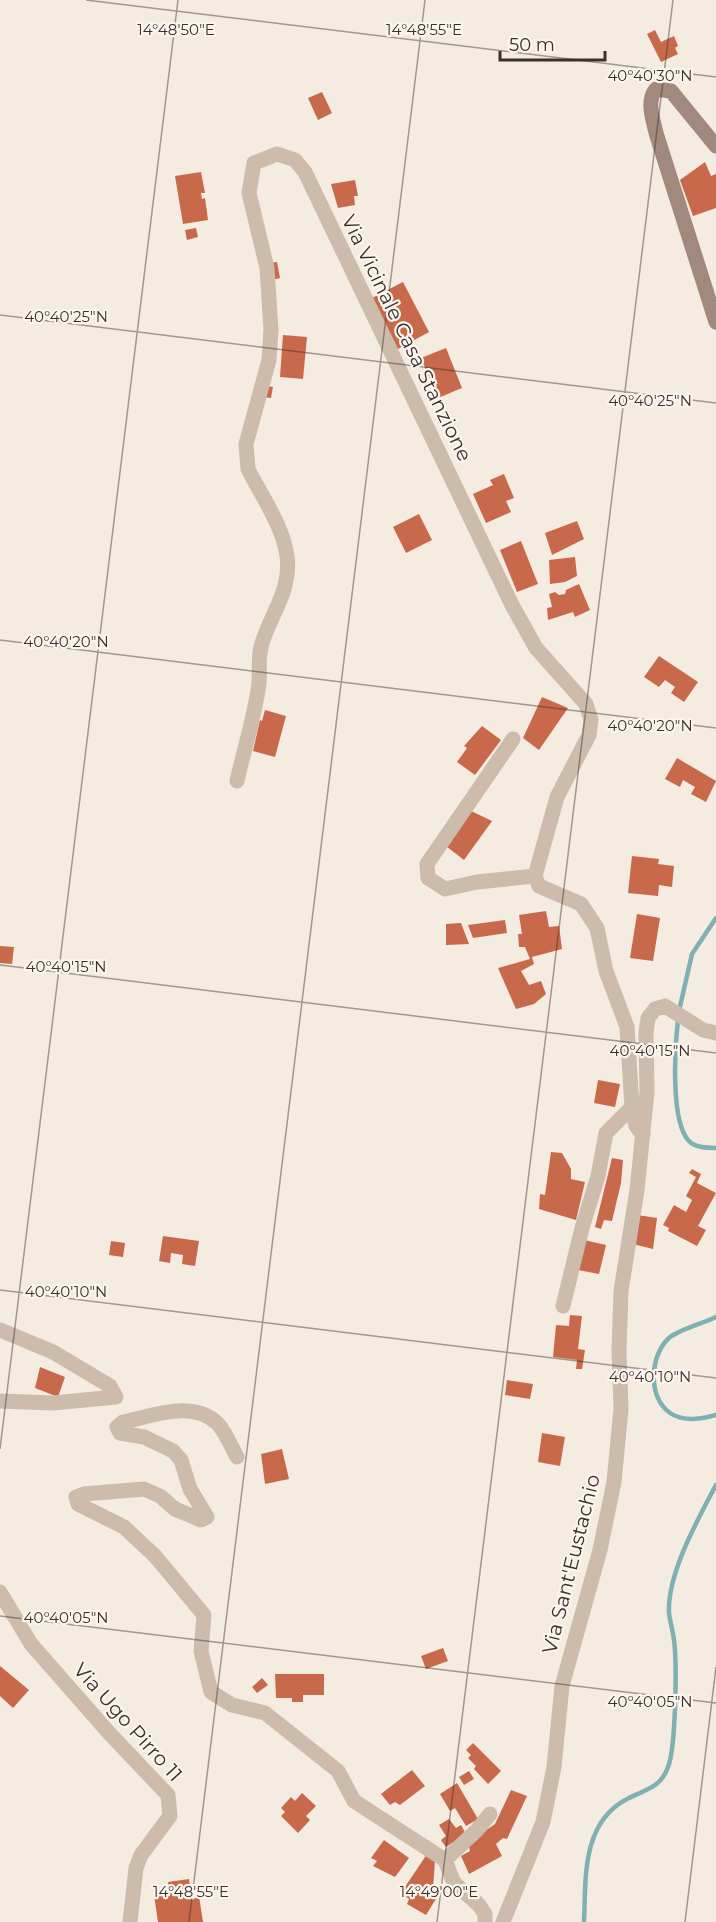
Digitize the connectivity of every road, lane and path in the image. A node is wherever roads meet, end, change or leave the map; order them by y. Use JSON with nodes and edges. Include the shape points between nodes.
{"nodes":[{"id":1,"x":716,"y":146,"type":"edge"},
{"id":2,"x":716,"y":322,"type":"edge"},
{"id":3,"x":513,"y":739,"type":"dead end"},
{"id":4,"x":237,"y":781,"type":"dead end"},
{"id":5,"x":535,"y":876,"type":"junction"},
{"id":6,"x":709,"y":1031,"type":"edge"},
{"id":7,"x":632,"y":1107,"type":"junction"},
{"id":8,"x":643,"y":1135,"type":"junction"},
{"id":9,"x":563,"y":1306,"type":"dead end"},
{"id":10,"x":0,"y":1330,"type":"edge"},
{"id":11,"x":0,"y":1401,"type":"edge"},
{"id":12,"x":237,"y":1457,"type":"dead end"},
{"id":13,"x":0,"y":1592,"type":"edge"},
{"id":14,"x":490,"y":1814,"type":"dead end"},
{"id":15,"x":445,"y":1860,"type":"junction"},
{"id":16,"x":130,"y":1922,"type":"edge"},
{"id":17,"x":485,"y":1922,"type":"edge"},
{"id":18,"x":503,"y":1922,"type":"edge"}],
"edges":[{"from":1,"to":2,"type":"street","via":[[671,91],[656,89],[651,104],[656,133]]},
{"from":3,"to":5,"type":"street","via":[[428,864],[428,878],[445,889]]},
{"from":4,"to":5,"type":"street","name":"Via Vicinale Casa Stanzione","via":[[259,683],[261,644],[280,604],[288,559],[284,538],[245,457],[269,360],[271,330],[267,268],[249,193],[254,163],[277,154],[295,160],[305,172],[536,648],[586,704],[591,720],[589,735],[557,797]]},
{"from":5,"to":7,"type":"street","via":[[539,886],[581,904],[597,928],[606,971],[627,1027]]},
{"from":6,"to":8,"type":"street","name":"Via Sant'Eustachio","via":[[665,1006],[654,1009],[648,1018]]},
{"from":7,"to":8,"type":"street","via":[[636,1126]]},
{"from":7,"to":9,"type":"street","via":[[606,1132]]},
{"from":8,"to":18,"type":"street","name":"Via Sant'Eustachio","via":[[621,1291],[621,1409],[614,1482],[600,1550],[562,1686],[554,1767],[543,1822]]},
{"from":10,"to":11,"type":"street","via":[[53,1352],[110,1386],[116,1397],[53,1403]]},
{"from":12,"to":15,"type":"street","via":[[220,1426],[210,1417],[191,1411],[123,1422],[117,1427],[120,1433],[144,1437],[173,1451],[181,1460],[190,1489],[207,1517],[195,1518],[144,1489],[76,1497],[78,1504],[124,1527],[155,1556],[204,1615],[201,1651],[211,1692],[232,1705],[266,1713],[338,1771],[354,1801]]},
{"from":13,"to":16,"type":"street","name":"Via Ugo Pirro 11","via":[[31,1644],[168,1796],[170,1816],[136,1868]]},
{"from":14,"to":15,"type":"street"},
{"from":15,"to":17,"type":"street","via":[[454,1883],[479,1905]]}]}
